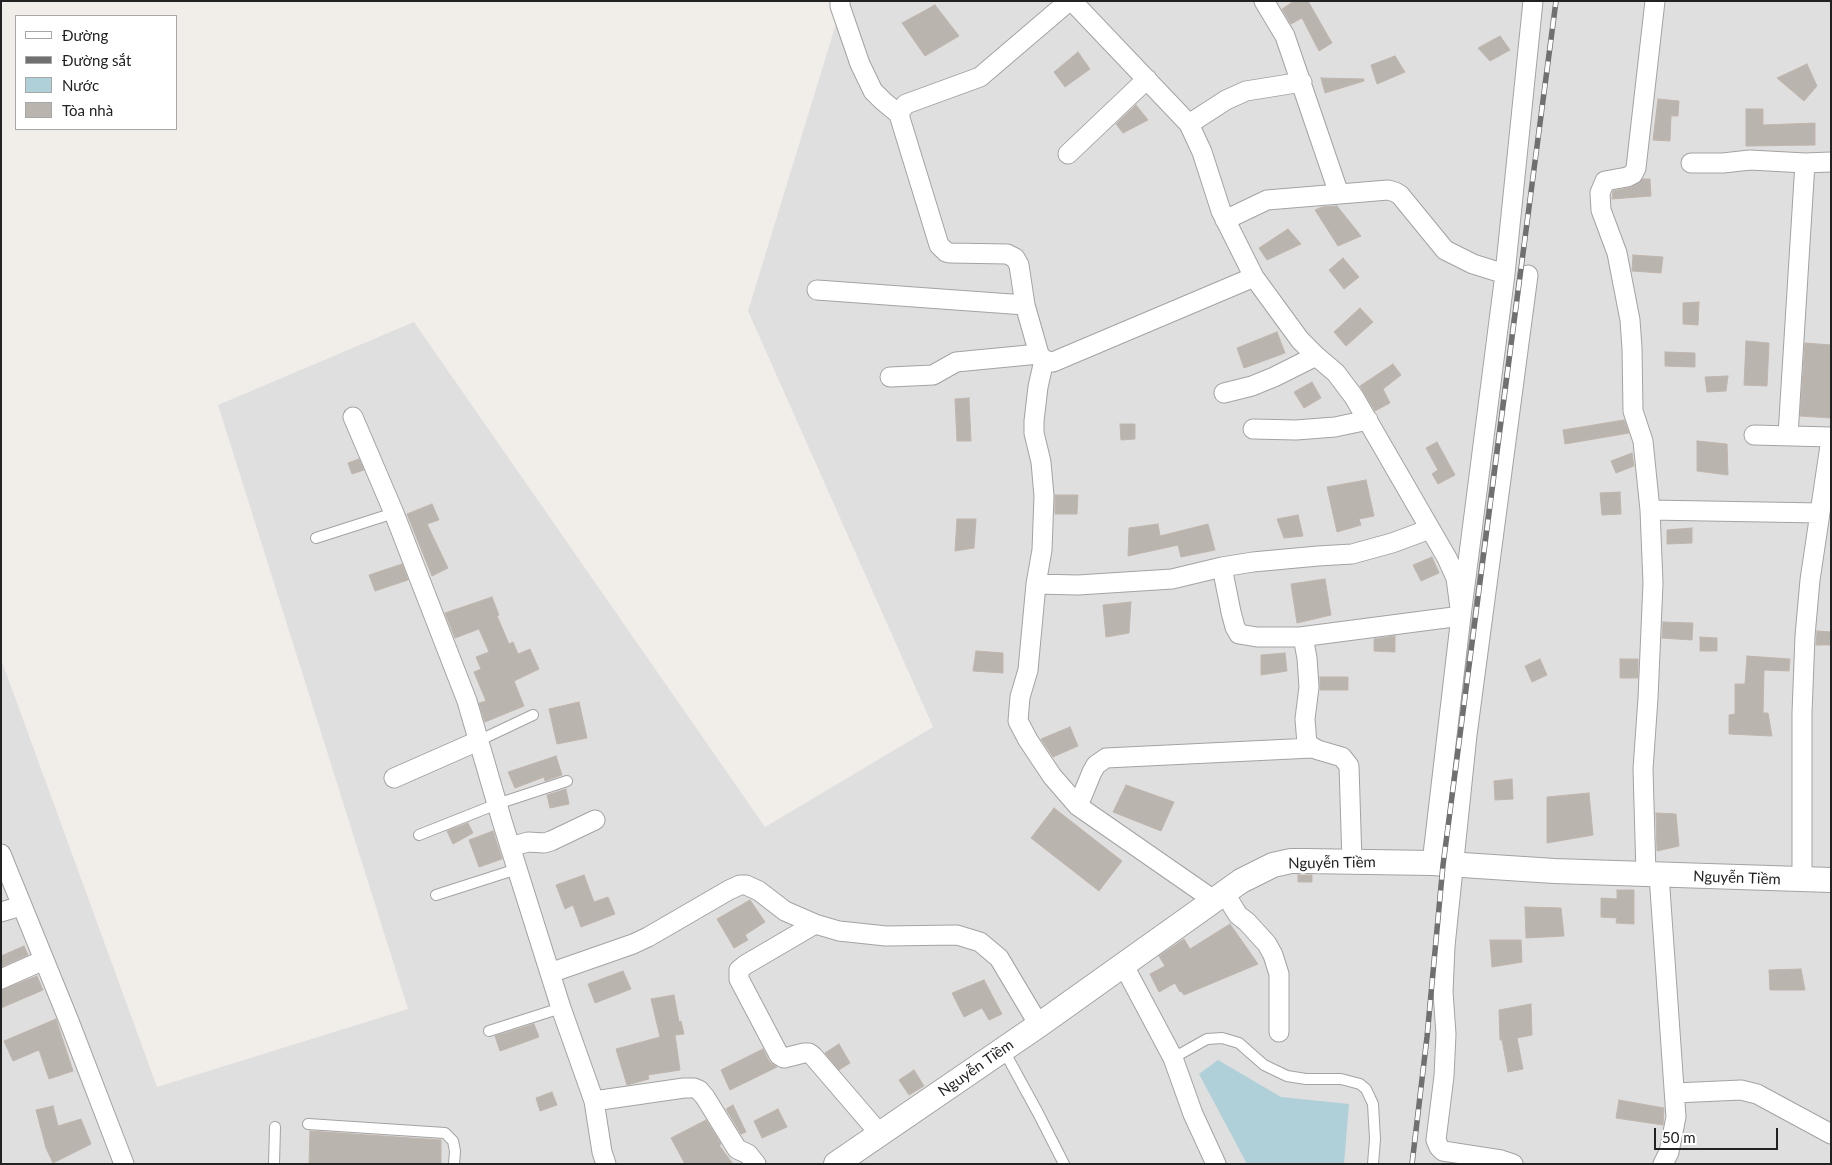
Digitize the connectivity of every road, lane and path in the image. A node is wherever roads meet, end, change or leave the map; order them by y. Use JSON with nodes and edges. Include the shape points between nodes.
{"nodes":[{"id":1,"x":840,"y":1,"type":"edge"},
{"id":2,"x":1071,"y":1,"type":"edge"},
{"id":3,"x":1264,"y":1,"type":"edge"},
{"id":4,"x":1655,"y":1,"type":"edge"},
{"id":5,"x":1529,"y":6,"type":"edge"},
{"id":6,"x":1146,"y":79,"type":"junction"},
{"id":7,"x":1302,"y":82,"type":"junction"},
{"id":8,"x":900,"y":115,"type":"junction"},
{"id":9,"x":1189,"y":124,"type":"junction"},
{"id":10,"x":1068,"y":154,"type":"dead end"},
{"id":11,"x":1831,"y":162,"type":"edge"},
{"id":12,"x":1691,"y":163,"type":"dead end"},
{"id":13,"x":1805,"y":163,"type":"junction"},
{"id":14,"x":1339,"y":194,"type":"junction"},
{"id":15,"x":1225,"y":220,"type":"junction"},
{"id":16,"x":1505,"y":274,"type":"junction"},
{"id":17,"x":1528,"y":275,"type":"dead end"},
{"id":18,"x":1254,"y":277,"type":"junction"},
{"id":19,"x":817,"y":290,"type":"dead end"},
{"id":20,"x":1025,"y":305,"type":"junction"},
{"id":21,"x":1316,"y":356,"type":"junction"},
{"id":22,"x":1041,"y":357,"type":"junction"},
{"id":23,"x":890,"y":378,"type":"dead end"},
{"id":24,"x":1224,"y":392,"type":"dead end"},
{"id":25,"x":354,"y":417,"type":"dead end"},
{"id":26,"x":1368,"y":420,"type":"junction"},
{"id":27,"x":1253,"y":428,"type":"dead end"},
{"id":28,"x":1754,"y":435,"type":"dead end"},
{"id":29,"x":1788,"y":435,"type":"junction"},
{"id":30,"x":1831,"y":438,"type":"edge"},
{"id":31,"x":1650,"y":510,"type":"junction"},
{"id":32,"x":394,"y":513,"type":"junction"},
{"id":33,"x":1820,"y":513,"type":"junction"},
{"id":34,"x":1430,"y":529,"type":"junction"},
{"id":35,"x":316,"y":538,"type":"dead end"},
{"id":36,"x":1222,"y":567,"type":"junction"},
{"id":37,"x":1036,"y":584,"type":"junction"},
{"id":38,"x":1461,"y":616,"type":"junction"},
{"id":39,"x":1300,"y":637,"type":"junction"},
{"id":40,"x":533,"y":715,"type":"dead end"},
{"id":41,"x":478,"y":741,"type":"junction"},
{"id":42,"x":1312,"y":748,"type":"junction"},
{"id":43,"x":394,"y":778,"type":"dead end"},
{"id":44,"x":567,"y":781,"type":"dead end"},
{"id":45,"x":497,"y":804,"type":"junction"},
{"id":46,"x":1078,"y":806,"type":"junction"},
{"id":47,"x":595,"y":820,"type":"dead end"},
{"id":48,"x":419,"y":835,"type":"dead end"},
{"id":49,"x":510,"y":847,"type":"junction"},
{"id":50,"x":1,"y":854,"type":"edge"},
{"id":51,"x":1352,"y":862,"type":"junction"},
{"id":52,"x":1443,"y":864,"type":"junction"},
{"id":53,"x":517,"y":869,"type":"junction"},
{"id":54,"x":1652,"y":875,"type":"junction"},
{"id":55,"x":1802,"y":880,"type":"junction"},
{"id":56,"x":1831,"y":880,"type":"edge"},
{"id":57,"x":436,"y":896,"type":"dead end"},
{"id":58,"x":1220,"y":898,"type":"junction"},
{"id":59,"x":21,"y":906,"type":"junction"},
{"id":60,"x":1,"y":912,"type":"edge"},
{"id":61,"x":815,"y":924,"type":"junction"},
{"id":62,"x":44,"y":960,"type":"junction"},
{"id":63,"x":1123,"y":964,"type":"junction"},
{"id":64,"x":550,"y":973,"type":"junction"},
{"id":65,"x":1,"y":979,"type":"edge"},
{"id":66,"x":561,"y":1008,"type":"junction"},
{"id":67,"x":1039,"y":1024,"type":"junction"},
{"id":68,"x":489,"y":1031,"type":"dead end"},
{"id":69,"x":1279,"y":1032,"type":"dead end"},
{"id":70,"x":1003,"y":1049,"type":"junction"},
{"id":71,"x":1172,"y":1058,"type":"junction"},
{"id":72,"x":1675,"y":1093,"type":"junction"},
{"id":73,"x":594,"y":1102,"type":"junction"},
{"id":74,"x":308,"y":1124,"type":"dead end"},
{"id":75,"x":276,"y":1127,"type":"dead end"},
{"id":76,"x":880,"y":1134,"type":"junction"},
{"id":77,"x":1831,"y":1134,"type":"edge"},
{"id":78,"x":124,"y":1164,"type":"edge"},
{"id":79,"x":274,"y":1164,"type":"edge"},
{"id":80,"x":454,"y":1164,"type":"edge"},
{"id":81,"x":606,"y":1164,"type":"edge"},
{"id":82,"x":756,"y":1164,"type":"edge"},
{"id":83,"x":836,"y":1164,"type":"edge"},
{"id":84,"x":1064,"y":1164,"type":"edge"},
{"id":85,"x":1216,"y":1164,"type":"edge"},
{"id":86,"x":1373,"y":1164,"type":"edge"},
{"id":87,"x":1513,"y":1164,"type":"edge"},
{"id":88,"x":1663,"y":1164,"type":"edge"}],
"edges":[{"from":1,"to":8,"type":"street","via":[[860,64],[873,91]]},
{"from":2,"to":6,"type":"street"},
{"from":2,"to":8,"type":"street","via":[[980,77],[906,104]]},
{"from":3,"to":7,"type":"street","via":[[1285,36]]},
{"from":4,"to":31,"type":"street","via":[[1636,168],[1627,177],[1605,181],[1600,193],[1601,210],[1615,247],[1628,305],[1633,411],[1643,440]]},
{"from":5,"to":16,"type":"street"},
{"from":6,"to":9,"type":"street"},
{"from":6,"to":10,"type":"street"},
{"from":7,"to":9,"type":"street","via":[[1246,91]]},
{"from":7,"to":14,"type":"street"},
{"from":8,"to":20,"type":"street","via":[[939,245],[950,253],[1012,256],[1018,264]]},
{"from":9,"to":15,"type":"street"},
{"from":11,"to":13,"type":"street"},
{"from":12,"to":13,"type":"street","via":[[1750,160]]},
{"from":13,"to":29,"type":"street"},
{"from":14,"to":15,"type":"street","via":[[1267,200]]},
{"from":14,"to":16,"type":"street","via":[[1395,192],[1445,250]]},
{"from":15,"to":18,"type":"street"},
{"from":16,"to":38,"type":"street"},
{"from":17,"to":52,"type":"street","via":[[1467,735]]},
{"from":18,"to":21,"type":"street","via":[[1300,340]]},
{"from":18,"to":22,"type":"street","via":[[1057,362]]},
{"from":19,"to":20,"type":"street"},
{"from":20,"to":22,"type":"street"},
{"from":21,"to":24,"type":"street","via":[[1252,386]]},
{"from":21,"to":26,"type":"street","via":[[1336,373]]},
{"from":22,"to":23,"type":"street","via":[[956,362],[934,375]]},
{"from":22,"to":37,"type":"street","via":[[1034,434],[1044,496],[1042,550]]},
{"from":25,"to":32,"type":"street"},
{"from":26,"to":27,"type":"street","via":[[1296,430]]},
{"from":26,"to":34,"type":"street"},
{"from":28,"to":29,"type":"street"},
{"from":29,"to":30,"type":"street"},
{"from":30,"to":33,"type":"street"},
{"from":31,"to":33,"type":"street"},
{"from":31,"to":54,"type":"street","via":[[1653,592],[1643,769]]},
{"from":32,"to":35,"type":"lane"},
{"from":32,"to":41,"type":"street","via":[[455,668]]},
{"from":33,"to":55,"type":"street","via":[[1805,636]]},
{"from":34,"to":36,"type":"street","via":[[1352,554]]},
{"from":34,"to":38,"type":"street","via":[[1456,578]]},
{"from":36,"to":37,"type":"street","via":[[1172,579],[1078,585]]},
{"from":36,"to":39,"type":"street","via":[[1239,634]]},
{"from":37,"to":46,"type":"street","via":[[1028,670],[1020,697],[1018,720],[1052,776]]},
{"from":38,"to":39,"type":"street"},
{"from":38,"to":52,"type":"street"},
{"from":39,"to":42,"type":"street","via":[[1307,658],[1305,736]]},
{"from":40,"to":41,"type":"lane"},
{"from":41,"to":43,"type":"street"},
{"from":41,"to":45,"type":"street"},
{"from":42,"to":46,"type":"street","via":[[1106,758],[1096,765]]},
{"from":42,"to":51,"type":"street","via":[[1342,756],[1349,766]]},
{"from":44,"to":45,"type":"lane"},
{"from":45,"to":48,"type":"lane"},
{"from":45,"to":49,"type":"street"},
{"from":46,"to":58,"type":"street"},
{"from":47,"to":49,"type":"street","via":[[551,841]]},
{"from":49,"to":53,"type":"street"},
{"from":50,"to":59,"type":"street"},
{"from":51,"to":52,"type":"street","name":"Nguyễn Tiềm"},
{"from":51,"to":58,"type":"street","name":"Nguyễn Tiềm","via":[[1291,861],[1273,865],[1241,881]]},
{"from":52,"to":54,"type":"street","name":"Nguyễn Tiềm"},
{"from":52,"to":87,"type":"street","via":[[1446,1034],[1436,1140],[1443,1151]]},
{"from":53,"to":57,"type":"lane"},
{"from":53,"to":64,"type":"street"},
{"from":54,"to":55,"type":"street","name":"Nguyễn Tiềm"},
{"from":54,"to":72,"type":"street"},
{"from":55,"to":56,"type":"street","name":"Nguyễn Tiềm"},
{"from":58,"to":63,"type":"street","name":"Nguyễn Tiềm"},
{"from":58,"to":69,"type":"street","via":[[1247,922],[1273,955],[1279,974]]},
{"from":59,"to":60,"type":"street"},
{"from":59,"to":62,"type":"street"},
{"from":61,"to":64,"type":"street","via":[[785,911],[752,887],[740,885],[640,940]]},
{"from":61,"to":67,"type":"street","via":[[867,936],[957,935],[980,942],[999,958]]},
{"from":61,"to":76,"type":"street","via":[[745,965],[739,970],[740,979],[779,1055],[784,1058],[804,1053],[813,1056]]},
{"from":62,"to":65,"type":"street"},
{"from":62,"to":78,"type":"street"},
{"from":63,"to":67,"type":"street","name":"Nguyễn Tiềm"},
{"from":63,"to":71,"type":"street"},
{"from":64,"to":66,"type":"street"},
{"from":66,"to":68,"type":"lane"},
{"from":66,"to":73,"type":"street"},
{"from":67,"to":70,"type":"street","name":"Nguyễn Tiềm"},
{"from":70,"to":76,"type":"street","name":"Nguyễn Tiềm"},
{"from":70,"to":84,"type":"lane"},
{"from":71,"to":85,"type":"street"},
{"from":71,"to":86,"type":"lane","via":[[1207,1039],[1222,1038],[1239,1043],[1264,1065],[1288,1076],[1341,1079],[1360,1084],[1373,1104]]},
{"from":72,"to":77,"type":"street","via":[[1741,1090],[1758,1094]]},
{"from":72,"to":88,"type":"street","via":[[1674,1130]]},
{"from":73,"to":81,"type":"street"},
{"from":73,"to":82,"type":"street","via":[[694,1088],[705,1096],[737,1149],[748,1154]]},
{"from":74,"to":80,"type":"lane","via":[[444,1133],[453,1141]]},
{"from":75,"to":79,"type":"lane"},
{"from":76,"to":83,"type":"street","name":"Nguyễn Tiềm"}]}
